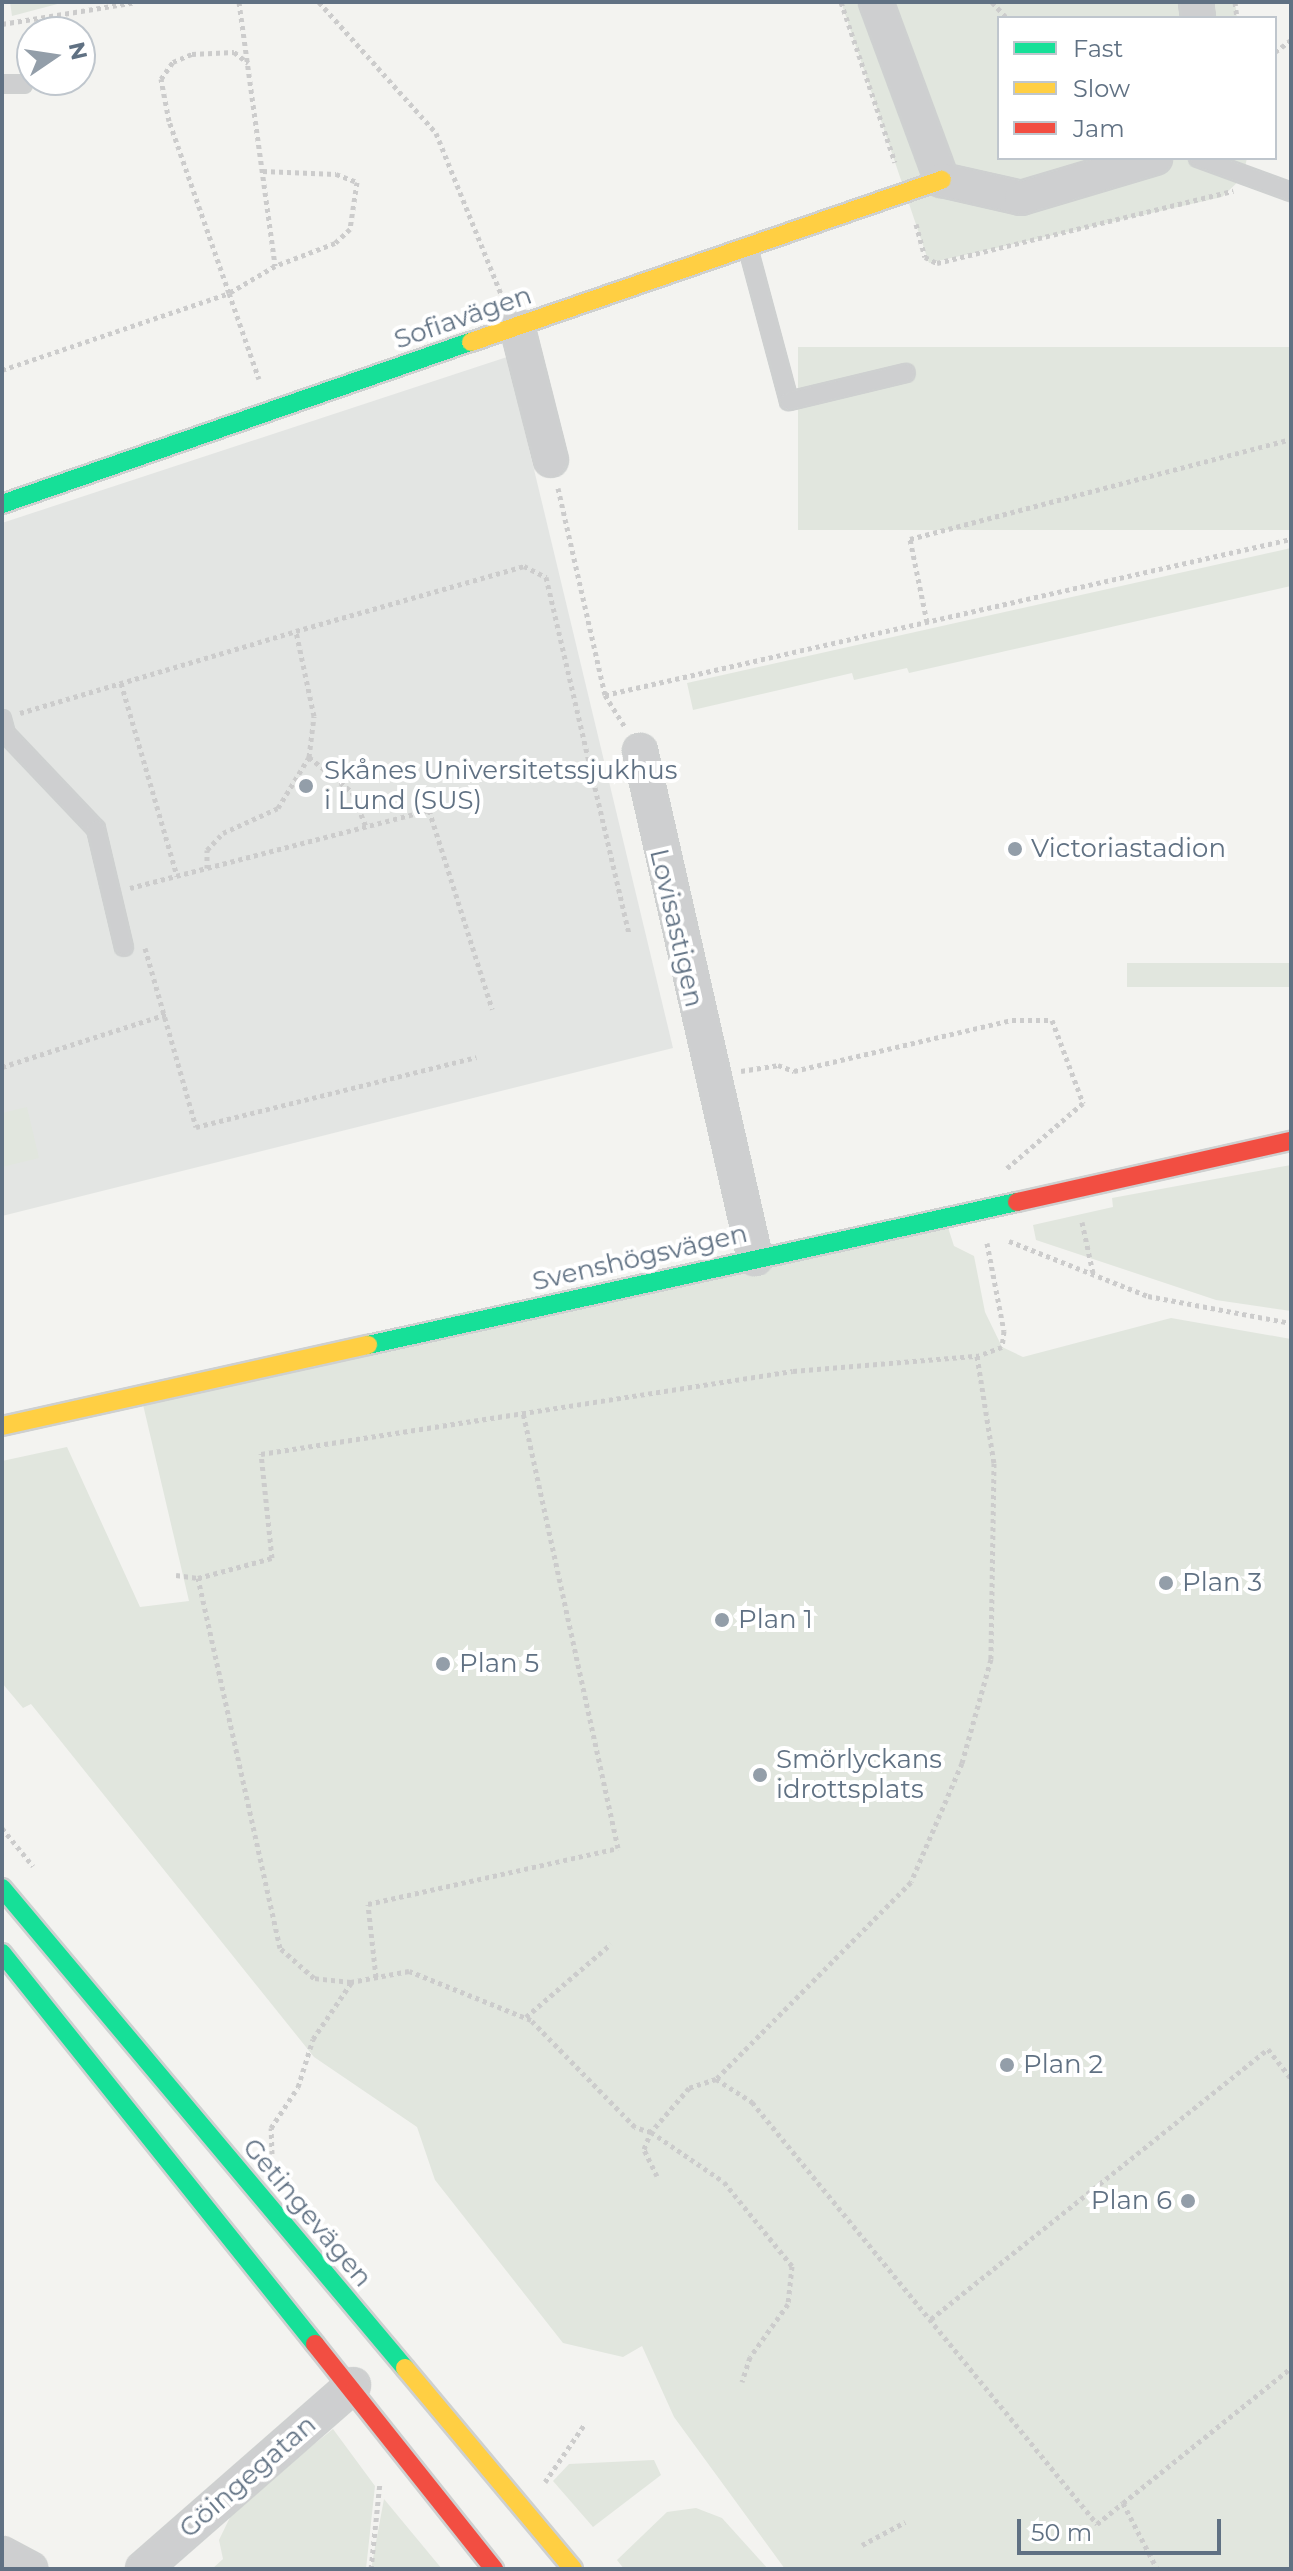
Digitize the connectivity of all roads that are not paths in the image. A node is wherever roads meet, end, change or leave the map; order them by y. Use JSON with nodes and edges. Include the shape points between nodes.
{"nodes":[{"id":1,"x":876,"y":2,"type":"edge"},
{"id":2,"x":1148,"y":160,"type":"edge"},
{"id":3,"x":1203,"y":160,"type":"edge"},
{"id":4,"x":942,"y":180,"type":"junction"},
{"id":5,"x":1291,"y":192,"type":"edge"},
{"id":6,"x":748,"y":248,"type":"junction"},
{"id":7,"x":517,"y":326,"type":"junction"},
{"id":8,"x":906,"y":373,"type":"dead end"},
{"id":9,"x":551,"y":460,"type":"road end"},
{"id":10,"x":2,"y":504,"type":"edge"},
{"id":11,"x":2,"y":719,"type":"edge"},
{"id":12,"x":640,"y":751,"type":"road end"},
{"id":13,"x":124,"y":947,"type":"road end"},
{"id":14,"x":1291,"y":1141,"type":"edge"},
{"id":15,"x":755,"y":1258,"type":"junction"},
{"id":16,"x":2,"y":1426,"type":"edge"},
{"id":17,"x":2,"y":1888,"type":"edge"},
{"id":18,"x":2,"y":1953,"type":"edge"},
{"id":19,"x":353,"y":2385,"type":"junction"},
{"id":20,"x":2,"y":2554,"type":"edge"},
{"id":21,"x":30,"y":2569,"type":"edge"},
{"id":22,"x":143,"y":2569,"type":"edge"},
{"id":23,"x":494,"y":2569,"type":"edge"},
{"id":24,"x":572,"y":2569,"type":"edge"}],
"edges":[{"from":1,"to":4,"type":"street"},
{"from":2,"to":4,"type":"street","via":[[1021,198]]},
{"from":3,"to":5,"type":"lane"},
{"from":4,"to":6,"type":"main road","name":"Sofiavägen"},
{"from":6,"to":7,"type":"main road","name":"Sofiavägen"},
{"from":6,"to":8,"type":"lane","via":[[789,401]]},
{"from":7,"to":9,"type":"street"},
{"from":7,"to":10,"type":"main road","name":"Sofiavägen"},
{"from":11,"to":13,"type":"lane","via":[[6,734],[96,829]]},
{"from":12,"to":15,"type":"street","name":"Lovisastigen"},
{"from":14,"to":15,"type":"main road","name":"Svenshögsvägen"},
{"from":15,"to":16,"type":"main road","name":"Svenshögsvägen"},
{"from":17,"to":24,"type":"main road","name":"Getingevägen"},
{"from":18,"to":19,"type":"main road"},
{"from":19,"to":22,"type":"street","name":"Göingegatan"},
{"from":19,"to":23,"type":"main road"},
{"from":20,"to":21,"type":"street"}]}
